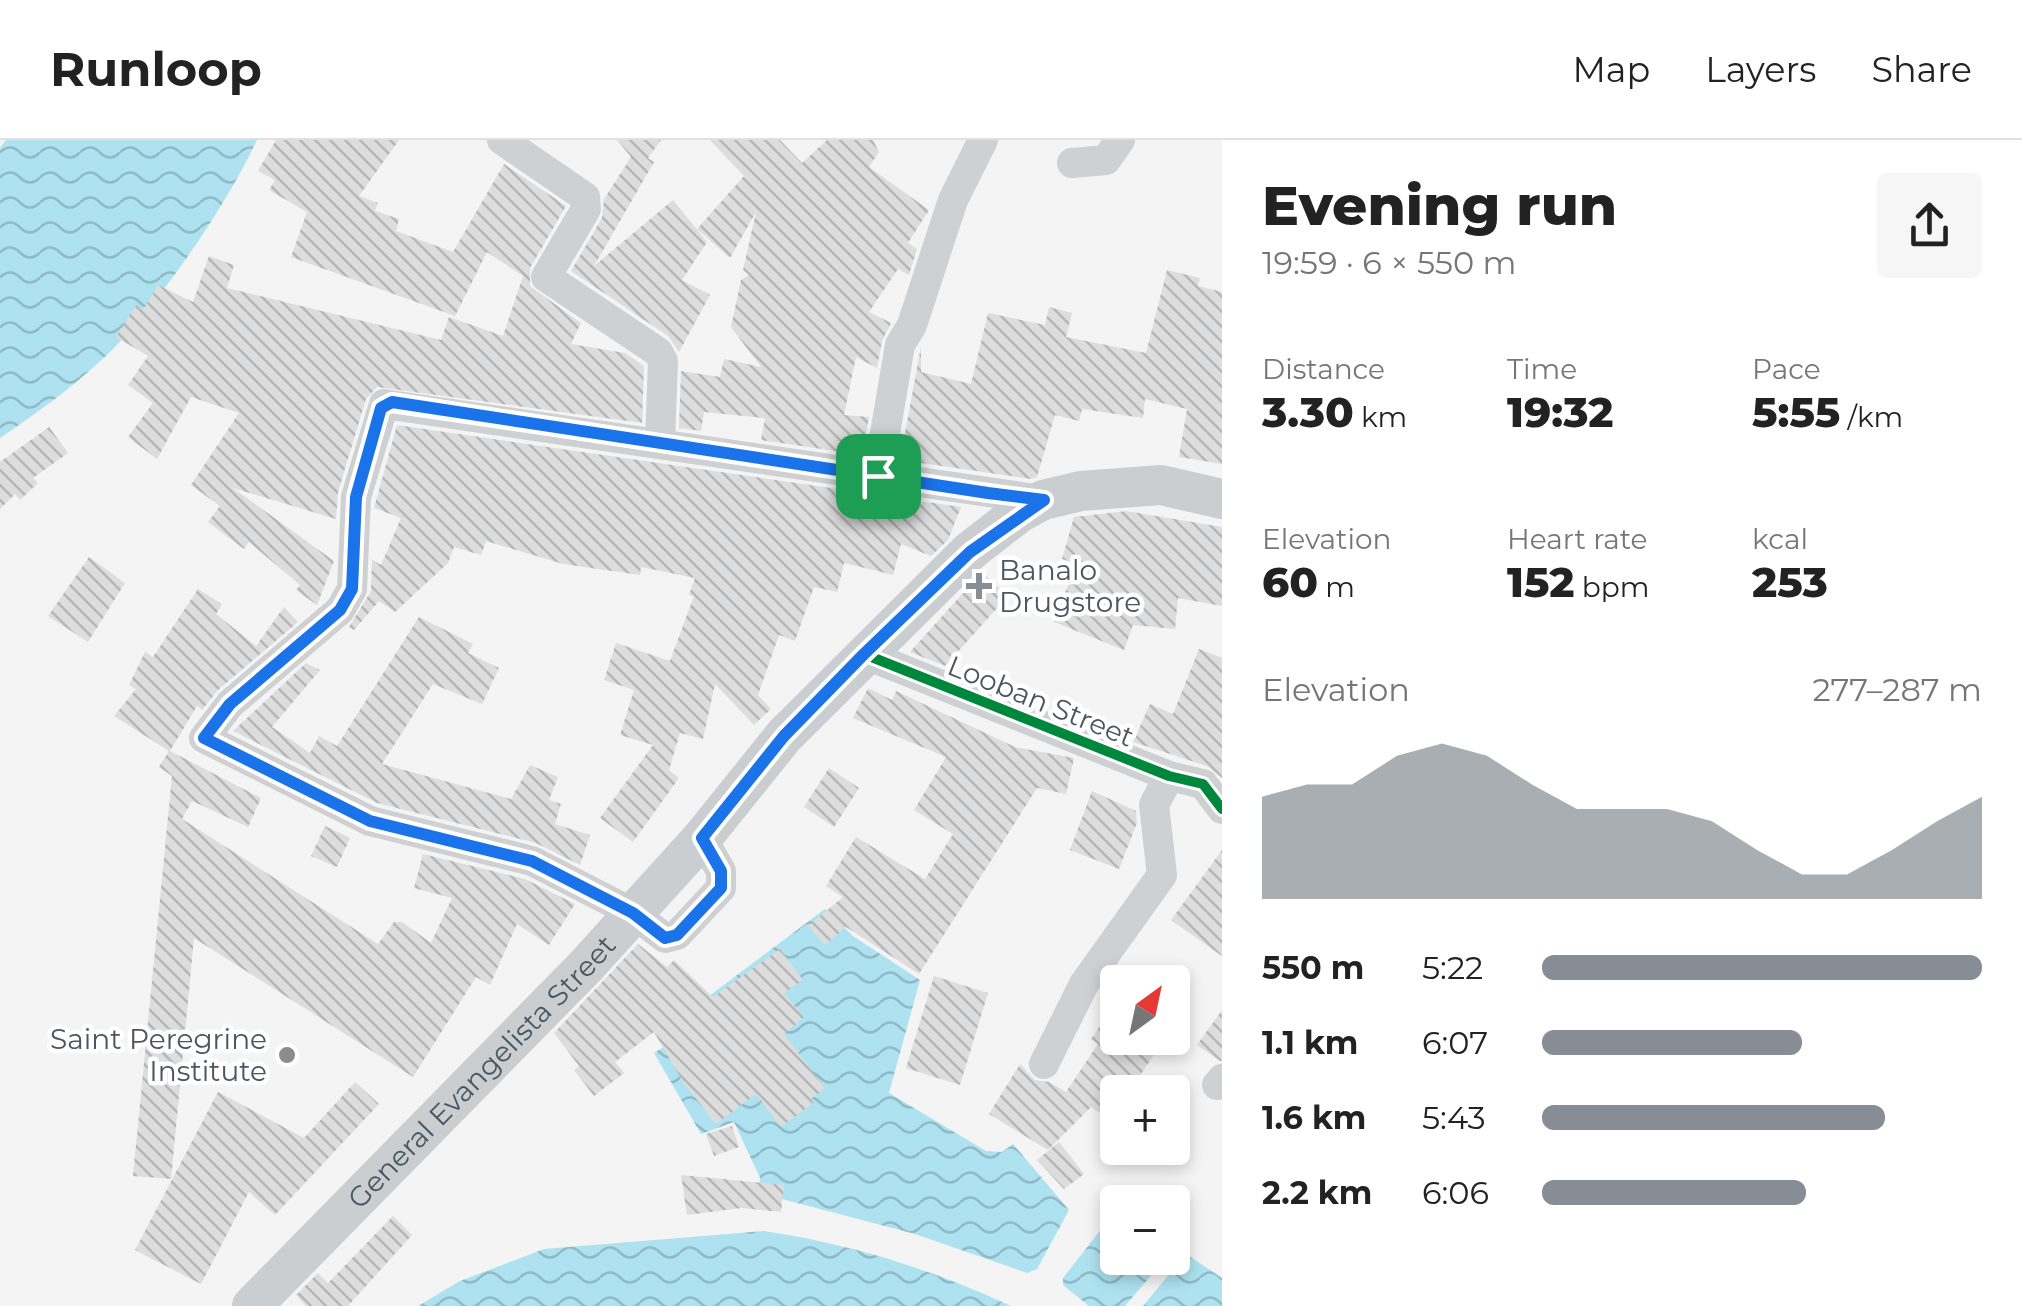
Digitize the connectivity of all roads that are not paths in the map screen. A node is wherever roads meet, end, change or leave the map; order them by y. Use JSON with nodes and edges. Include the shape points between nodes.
{"nodes":[{"id":1,"x":502,"y":140,"type":"edge"},
{"id":2,"x":983,"y":140,"type":"edge"},
{"id":3,"x":1120,"y":140,"type":"edge"},
{"id":4,"x":1072,"y":163,"type":"dead end"},
{"id":5,"x":660,"y":442,"type":"junction"},
{"id":6,"x":878,"y":476,"type":"junction"},
{"id":7,"x":1222,"y":499,"type":"edge"},
{"id":8,"x":1044,"y":500,"type":"junction"},
{"id":9,"x":864,"y":654,"type":"junction"},
{"id":10,"x":1169,"y":776,"type":"junction"},
{"id":11,"x":1222,"y":809,"type":"edge"},
{"id":12,"x":633,"y":913,"type":"junction"},
{"id":13,"x":1044,"y":1064,"type":"dead end"},
{"id":14,"x":252,"y":1306,"type":"edge"}],
"edges":[{"from":1,"to":5,"type":"street","via":[[585,197],[586,209],[546,277],[658,352]]},
{"from":2,"to":6,"type":"street","via":[[900,345]]},
{"from":3,"to":4,"type":"street","via":[[1106,160]]},
{"from":5,"to":6,"type":"street"},
{"from":5,"to":12,"type":"street","via":[[384,404],[356,497],[352,589],[340,610],[230,704],[204,738],[370,821],[532,861]]},
{"from":6,"to":8,"type":"street"},
{"from":7,"to":8,"type":"main road","name":"General Evangelista Street","via":[[1161,485]]},
{"from":8,"to":9,"type":"main road","name":"General Evangelista Street","via":[[970,552]]},
{"from":9,"to":10,"type":"street","name":"Looban Street"},
{"from":9,"to":12,"type":"main road","name":"General Evangelista Street","via":[[784,736]]},
{"from":10,"to":11,"type":"street","name":"Looban Street","via":[[1204,784]]},
{"from":10,"to":13,"type":"street","via":[[1154,805],[1162,875],[1084,984]]},
{"from":12,"to":14,"type":"main road","name":"General Evangelista Street"}]}
